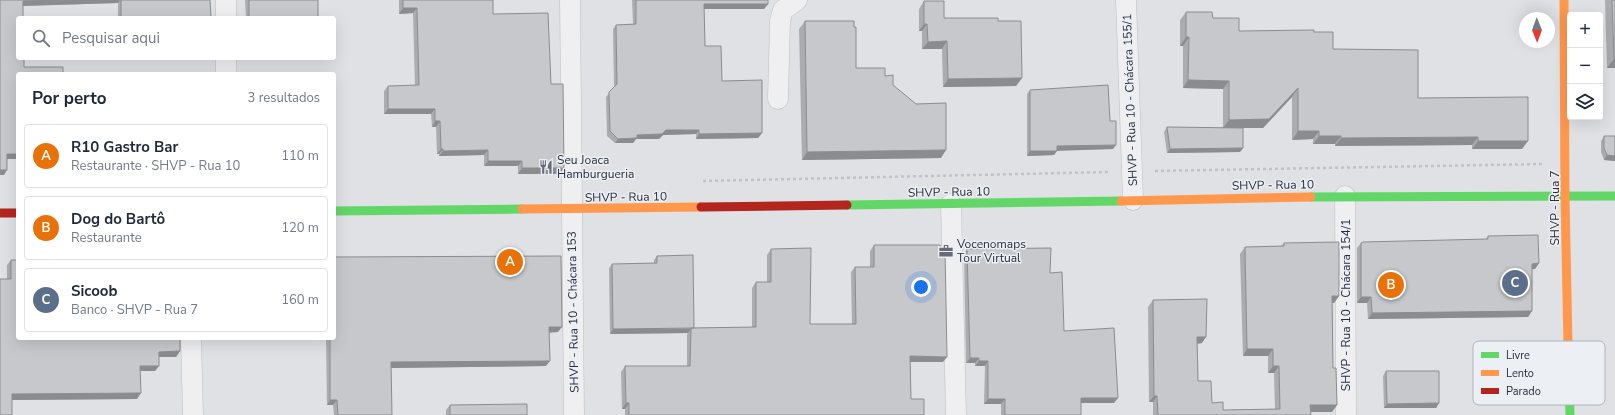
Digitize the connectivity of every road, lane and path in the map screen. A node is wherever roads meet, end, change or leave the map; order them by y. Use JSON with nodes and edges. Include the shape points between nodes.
{"nodes":[{"id":1,"x":226,"y":0,"type":"edge"},
{"id":2,"x":570,"y":0,"type":"edge"},
{"id":3,"x":797,"y":0,"type":"edge"},
{"id":4,"x":1126,"y":0,"type":"edge"},
{"id":5,"x":1564,"y":0,"type":"edge"},
{"id":6,"x":226,"y":16,"type":"edge"},
{"id":7,"x":226,"y":60,"type":"edge"},
{"id":8,"x":226,"y":72,"type":"edge"},
{"id":9,"x":778,"y":99,"type":"dead end"},
{"id":10,"x":1566,"y":164,"type":"junction"},
{"id":11,"x":1133,"y":172,"type":"junction"},
{"id":12,"x":698,"y":181,"type":"dead end"},
{"id":13,"x":1346,"y":196,"type":"junction"},
{"id":14,"x":1615,"y":196,"type":"edge"},
{"id":15,"x":1565,"y":197,"type":"junction"},
{"id":16,"x":1133,"y":200,"type":"junction"},
{"id":17,"x":951,"y":204,"type":"junction"},
{"id":18,"x":572,"y":210,"type":"junction"},
{"id":19,"x":336,"y":211,"type":"edge"},
{"id":20,"x":0,"y":213,"type":"edge"},
{"id":21,"x":16,"y":213,"type":"edge"},
{"id":22,"x":191,"y":340,"type":"edge"},
{"id":23,"x":1568,"y":341,"type":"edge"},
{"id":24,"x":1570,"y":405,"type":"edge"},
{"id":25,"x":192,"y":415,"type":"edge"},
{"id":26,"x":574,"y":415,"type":"edge"},
{"id":27,"x":956,"y":415,"type":"edge"},
{"id":28,"x":1346,"y":415,"type":"edge"},
{"id":29,"x":1570,"y":415,"type":"edge"}],
"edges":[{"from":1,"to":6,"type":"street"},
{"from":2,"to":18,"type":"street","name":"SHVP - Rua 10 - Chácara 153"},
{"from":3,"to":9,"type":"street","via":[[784,10],[780,21]]},
{"from":4,"to":11,"type":"street","name":"SHVP - Rua 10 - Chácara 155/1"},
{"from":5,"to":10,"type":"street","name":"SHVP - Rua 7"},
{"from":7,"to":8,"type":"street"},
{"from":10,"to":11,"type":"path"},
{"from":10,"to":15,"type":"street","name":"SHVP - Rua 7"},
{"from":11,"to":12,"type":"path"},
{"from":11,"to":16,"type":"street","name":"SHVP - Rua 10 - Chácara 155/1"},
{"from":13,"to":15,"type":"street","name":"SHVP - Rua 10"},
{"from":13,"to":16,"type":"street","name":"SHVP - Rua 10"},
{"from":13,"to":28,"type":"street","name":"SHVP - Rua 10 - Chácara 154/1"},
{"from":14,"to":15,"type":"street","name":"SHVP - Rua 10"},
{"from":15,"to":23,"type":"street","name":"SHVP - Rua 7"},
{"from":16,"to":17,"type":"street","name":"SHVP - Rua 10"},
{"from":17,"to":18,"type":"street","name":"SHVP - Rua 10"},
{"from":17,"to":27,"type":"street"},
{"from":18,"to":19,"type":"street","name":"SHVP - Rua 10"},
{"from":18,"to":26,"type":"street","name":"SHVP - Rua 10 - Chácara 153"},
{"from":20,"to":21,"type":"street"},
{"from":22,"to":25,"type":"street"},
{"from":24,"to":29,"type":"street","name":"SHVP - Rua 7"}]}
